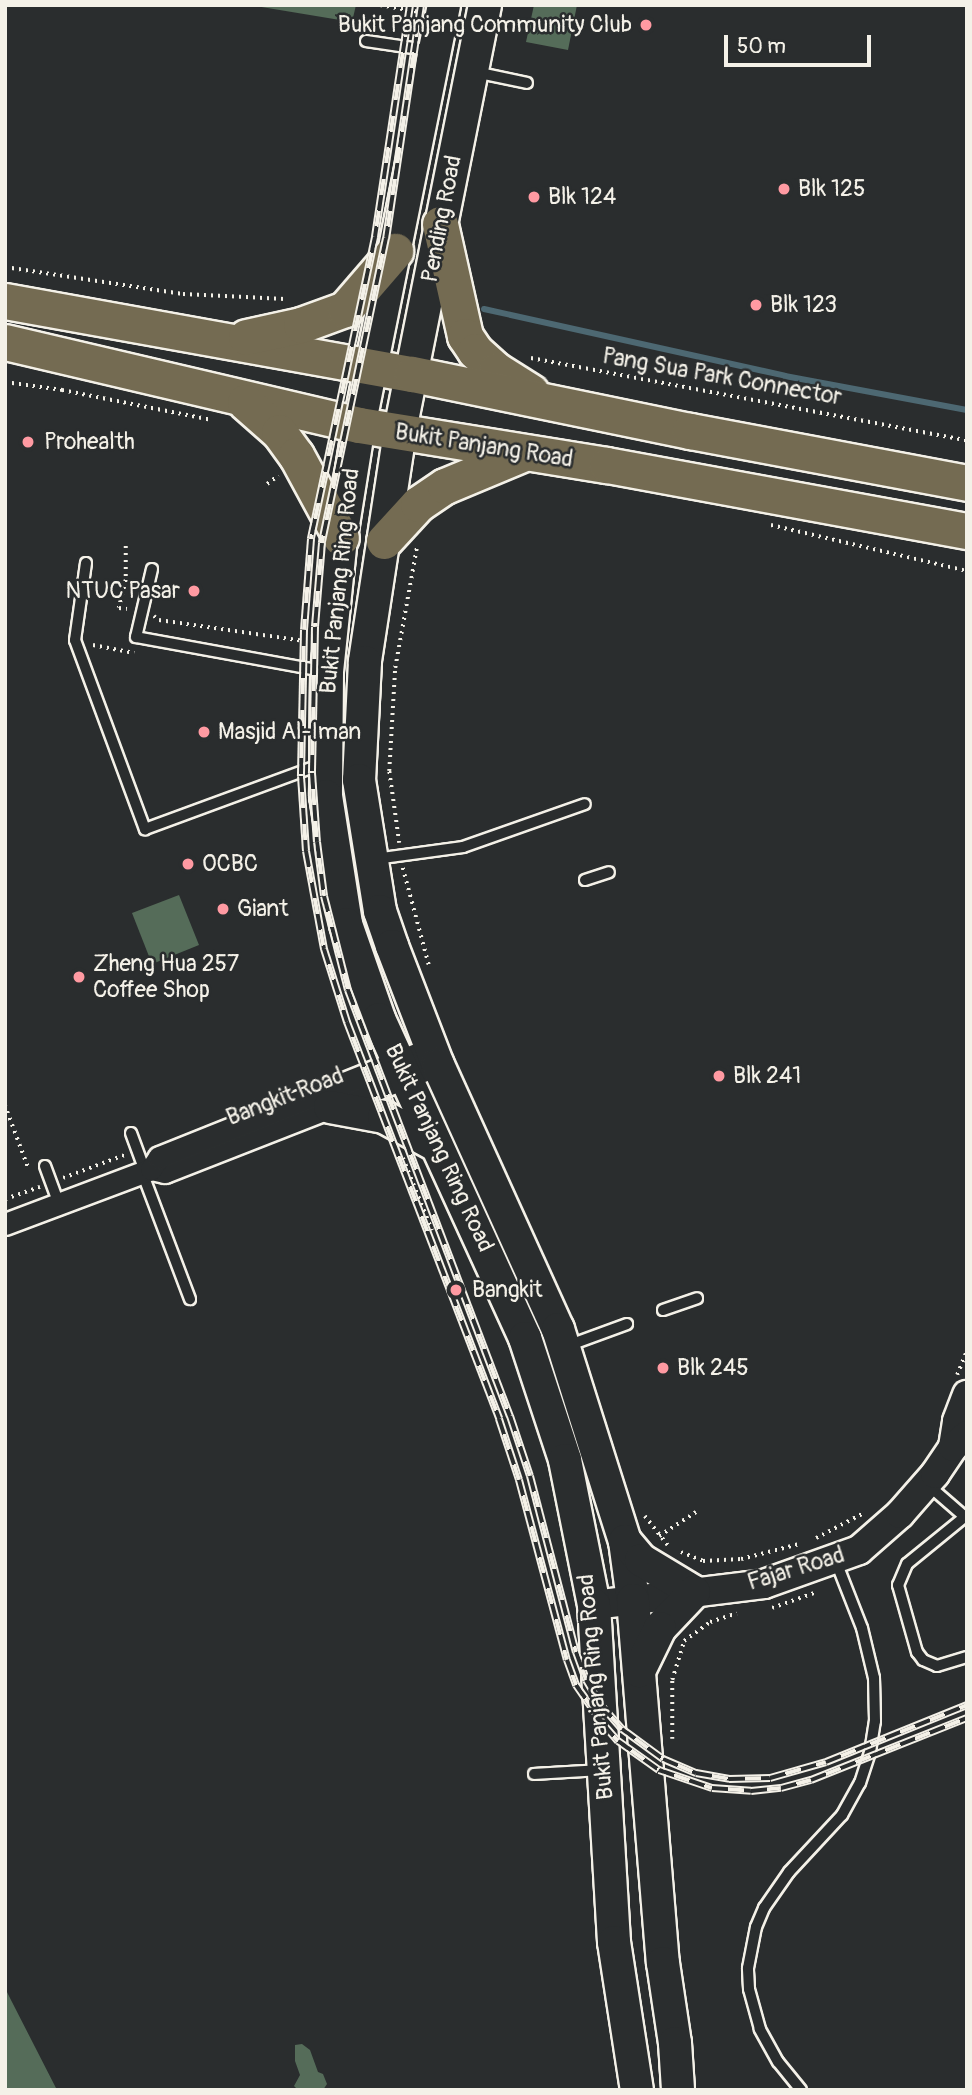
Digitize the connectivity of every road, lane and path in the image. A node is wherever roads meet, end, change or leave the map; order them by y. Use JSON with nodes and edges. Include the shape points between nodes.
{"nodes":[{"id":1,"x":380,"y":5,"type":"edge"},
{"id":2,"x":485,"y":5,"type":"edge"},
{"id":3,"x":433,"y":9,"type":"edge"},
{"id":4,"x":366,"y":41,"type":"dead end"},
{"id":5,"x":435,"y":51,"type":"junction"},
{"id":6,"x":472,"y":72,"type":"junction"},
{"id":7,"x":527,"y":82,"type":"dead end"},
{"id":8,"x":440,"y":224,"type":"junction"},
{"id":9,"x":395,"y":251,"type":"junction"},
{"id":10,"x":5,"y":267,"type":"edge"},
{"id":11,"x":290,"y":300,"type":"dead end"},
{"id":12,"x":5,"y":301,"type":"edge"},
{"id":13,"x":229,"y":341,"type":"junction"},
{"id":14,"x":5,"y":342,"type":"edge"},
{"id":15,"x":526,"y":357,"type":"dead end"},
{"id":16,"x":371,"y":367,"type":"junction"},
{"id":17,"x":412,"y":374,"type":"junction"},
{"id":18,"x":5,"y":382,"type":"edge"},
{"id":19,"x":546,"y":401,"type":"junction"},
{"id":20,"x":231,"y":411,"type":"junction"},
{"id":21,"x":359,"y":425,"type":"junction"},
{"id":22,"x":400,"y":432,"type":"junction"},
{"id":23,"x":967,"y":440,"type":"edge"},
{"id":24,"x":522,"y":454,"type":"junction"},
{"id":25,"x":282,"y":473,"type":"dead end"},
{"id":26,"x":967,"y":483,"type":"edge"},
{"id":27,"x":267,"y":484,"type":"dead end"},
{"id":28,"x":766,"y":523,"type":"dead end"},
{"id":29,"x":967,"y":531,"type":"edge"},
{"id":30,"x":341,"y":538,"type":"junction"},
{"id":31,"x":384,"y":541,"type":"junction"},
{"id":32,"x":419,"y":543,"type":"dead end"},
{"id":33,"x":126,"y":546,"type":"dead end"},
{"id":34,"x":86,"y":563,"type":"dead end"},
{"id":35,"x":152,"y":569,"type":"dead end"},
{"id":36,"x":967,"y":571,"type":"edge"},
{"id":37,"x":142,"y":611,"type":"junction"},
{"id":38,"x":306,"y":642,"type":"dead end"},
{"id":39,"x":327,"y":671,"type":"junction"},
{"id":40,"x":326,"y":762,"type":"junction"},
{"id":41,"x":585,"y":804,"type":"dead end"},
{"id":42,"x":386,"y":859,"type":"junction"},
{"id":43,"x":609,"y":872,"type":"dead end"},
{"id":44,"x":585,"y":880,"type":"dead end"},
{"id":45,"x":433,"y":977,"type":"dead end"},
{"id":46,"x":434,"y":1056,"type":"junction"},
{"id":47,"x":401,"y":1071,"type":"junction"},
{"id":48,"x":5,"y":1105,"type":"edge"},
{"id":49,"x":331,"y":1107,"type":"junction"},
{"id":50,"x":131,"y":1133,"type":"dead end"},
{"id":51,"x":437,"y":1146,"type":"junction"},
{"id":52,"x":399,"y":1147,"type":"dead end"},
{"id":53,"x":45,"y":1166,"type":"dead end"},
{"id":54,"x":146,"y":1170,"type":"junction"},
{"id":55,"x":36,"y":1188,"type":"dead end"},
{"id":56,"x":59,"y":1203,"type":"junction"},
{"id":57,"x":5,"y":1224,"type":"edge"},
{"id":58,"x":432,"y":1230,"type":"dead end"},
{"id":59,"x":698,"y":1298,"type":"dead end"},
{"id":60,"x":190,"y":1299,"type":"dead end"},
{"id":61,"x":663,"y":1310,"type":"dead end"},
{"id":62,"x":627,"y":1324,"type":"dead end"},
{"id":63,"x":564,"y":1347,"type":"junction"},
{"id":64,"x":967,"y":1350,"type":"edge"},
{"id":65,"x":960,"y":1389,"type":"edge"},
{"id":66,"x":960,"y":1441,"type":"edge"},
{"id":67,"x":926,"y":1484,"type":"junction"},
{"id":68,"x":696,"y":1512,"type":"dead end"},
{"id":69,"x":865,"y":1513,"type":"dead end"},
{"id":70,"x":644,"y":1515,"type":"dead end"},
{"id":71,"x":966,"y":1516,"type":"edge"},
{"id":72,"x":659,"y":1536,"type":"junction"},
{"id":73,"x":813,"y":1539,"type":"dead end"},
{"id":74,"x":625,"y":1541,"type":"junction"},
{"id":75,"x":802,"y":1543,"type":"dead end"},
{"id":76,"x":839,"y":1569,"type":"junction"},
{"id":77,"x":694,"y":1592,"type":"junction"},
{"id":78,"x":633,"y":1600,"type":"junction"},
{"id":79,"x":594,"y":1605,"type":"junction"},
{"id":80,"x":760,"y":1609,"type":"dead end"},
{"id":81,"x":746,"y":1611,"type":"dead end"},
{"id":82,"x":967,"y":1657,"type":"edge"},
{"id":83,"x":639,"y":1672,"type":"junction"},
{"id":84,"x":672,"y":1747,"type":"dead end"},
{"id":85,"x":604,"y":1770,"type":"junction"},
{"id":86,"x":534,"y":1774,"type":"dead end"},
{"id":87,"x":675,"y":2043,"type":"junction"},
{"id":88,"x":632,"y":2054,"type":"junction"},
{"id":89,"x":636,"y":2090,"type":"edge"},
{"id":90,"x":678,"y":2090,"type":"edge"},
{"id":91,"x":801,"y":2090,"type":"edge"}],
"edges":[{"from":1,"to":3,"type":"path"},
{"from":2,"to":6,"type":"main road","name":"Pending Road"},
{"from":3,"to":5,"type":"main road","name":"Pending Road"},
{"from":4,"to":5,"type":"lane"},
{"from":5,"to":9,"type":"main road","name":"Pending Road"},
{"from":6,"to":7,"type":"lane"},
{"from":6,"to":8,"type":"main road","name":"Pending Road"},
{"from":8,"to":17,"type":"main road","name":"Pending Road"},
{"from":8,"to":19,"type":"main road","via":[[466,336],[496,370]]},
{"from":9,"to":13,"type":"main road","via":[[345,309],[301,325]]},
{"from":9,"to":16,"type":"main road","name":"Pending Road"},
{"from":10,"to":11,"type":"path","via":[[183,294]]},
{"from":12,"to":13,"type":"main road"},
{"from":13,"to":16,"type":"main road"},
{"from":14,"to":20,"type":"main road","name":"Bukit Panjang Road","via":[[124,367]]},
{"from":15,"to":23,"type":"path","name":"Pang Sua Park Connector"},
{"from":16,"to":17,"type":"main road"},
{"from":16,"to":21,"type":"main road","name":"Bukit Panjang Ring Road"},
{"from":17,"to":19,"type":"main road"},
{"from":17,"to":22,"type":"main road","name":"Pending Road"},
{"from":18,"to":20,"type":"path"},
{"from":19,"to":26,"type":"main road"},
{"from":20,"to":21,"type":"main road","name":"Bukit Panjang Road"},
{"from":20,"to":30,"type":"main road","via":[[279,432]]},
{"from":21,"to":22,"type":"main road","name":"Bukit Panjang Road"},
{"from":21,"to":30,"type":"main road","name":"Bukit Panjang Ring Road"},
{"from":22,"to":24,"type":"main road","name":"Bukit Panjang Road"},
{"from":22,"to":31,"type":"main road","name":"Bukit Panjang Ring Road"},
{"from":24,"to":29,"type":"main road","name":"Bukit Panjang Road","via":[[607,465]]},
{"from":24,"to":31,"type":"main road","via":[[445,486],[418,504]]},
{"from":25,"to":27,"type":"path"},
{"from":28,"to":36,"type":"path"},
{"from":30,"to":39,"type":"main road","name":"Bukit Panjang Ring Road"},
{"from":31,"to":42,"type":"main road","name":"Bukit Panjang Ring Road","via":[[365,662],[359,780]]},
{"from":32,"to":42,"type":"path","via":[[395,668]]},
{"from":33,"to":37,"type":"path","via":[[120,608]]},
{"from":34,"to":40,"type":"lane","via":[[75,640],[145,829]]},
{"from":35,"to":37,"type":"lane"},
{"from":37,"to":38,"type":"path","via":[[159,620]]},
{"from":37,"to":39,"type":"lane","via":[[136,637]]},
{"from":39,"to":40,"type":"main road","name":"Bukit Panjang Ring Road"},
{"from":40,"to":47,"type":"main road","name":"Bukit Panjang Ring Road","via":[[328,809],[346,923]]},
{"from":41,"to":42,"type":"lane","via":[[463,847]]},
{"from":42,"to":45,"type":"path"},
{"from":42,"to":46,"type":"main road","name":"Bukit Panjang Ring Road","via":[[380,911]]},
{"from":43,"to":44,"type":"lane"},
{"from":46,"to":47,"type":"street","name":"Bangkit Road"},
{"from":46,"to":63,"type":"main road","name":"Bukit Panjang Ring Road"},
{"from":47,"to":49,"type":"street","name":"Bangkit Road"},
{"from":47,"to":51,"type":"main road","name":"Bukit Panjang Ring Road"},
{"from":47,"to":54,"type":"street","name":"Bangkit Road","via":[[159,1157]]},
{"from":48,"to":55,"type":"path"},
{"from":49,"to":51,"type":"main road","via":[[384,1117]]},
{"from":49,"to":54,"type":"street","name":"Bangkit Road","via":[[165,1172]]},
{"from":50,"to":54,"type":"lane"},
{"from":51,"to":79,"type":"main road","name":"Bukit Panjang Ring Road","via":[[525,1338],[565,1460]]},
{"from":52,"to":58,"type":"path"},
{"from":53,"to":56,"type":"lane"},
{"from":54,"to":56,"type":"street","name":"Bangkit Road"},
{"from":54,"to":60,"type":"lane"},
{"from":56,"to":57,"type":"street","name":"Bangkit Road"},
{"from":59,"to":61,"type":"lane"},
{"from":62,"to":63,"type":"lane"},
{"from":63,"to":74,"type":"main road","name":"Bukit Panjang Ring Road"},
{"from":64,"to":65,"type":"path"},
{"from":65,"to":66,"type":"street","name":"Fajar Road"},
{"from":66,"to":67,"type":"street","name":"Fajar Road"},
{"from":67,"to":71,"type":"lane"},
{"from":67,"to":76,"type":"street","name":"Fajar Road","via":[[880,1534]]},
{"from":68,"to":72,"type":"path"},
{"from":69,"to":73,"type":"path"},
{"from":70,"to":72,"type":"path"},
{"from":71,"to":82,"type":"lane","via":[[907,1564],[898,1585],[919,1656],[936,1666]]},
{"from":72,"to":75,"type":"path","via":[[673,1549],[703,1561],[741,1559]]},
{"from":74,"to":77,"type":"main road","via":[[640,1560]]},
{"from":74,"to":78,"type":"main road","name":"Bukit Panjang Ring Road"},
{"from":76,"to":77,"type":"street","name":"Fajar Road"},
{"from":76,"to":80,"type":"path","via":[[799,1600]]},
{"from":76,"to":91,"type":"lane","via":[[865,1637],[874,1678],[870,1752],[842,1815],[789,1872],[764,1908],[748,1968],[760,2029]]},
{"from":77,"to":78,"type":"street","name":"Fajar Road"},
{"from":77,"to":83,"type":"main road","via":[[660,1628]]},
{"from":78,"to":79,"type":"street","name":"Fajar Road"},
{"from":78,"to":83,"type":"main road","name":"Bukit Panjang Ring Road"},
{"from":79,"to":85,"type":"main road","name":"Bukit Panjang Ring Road"},
{"from":81,"to":84,"type":"path","via":[[710,1622],[684,1641],[671,1680]]},
{"from":83,"to":87,"type":"main road","name":"Bukit Panjang Ring Road","via":[[663,1963]]},
{"from":85,"to":86,"type":"lane"},
{"from":85,"to":88,"type":"main road","name":"Bukit Panjang Ring Road","via":[[614,1942]]},
{"from":87,"to":88,"type":"main road","via":[[658,2068],[642,2064]]},
{"from":87,"to":90,"type":"main road","name":"Bukit Panjang Ring Road"},
{"from":88,"to":89,"type":"main road","name":"Bukit Panjang Ring Road"}]}
